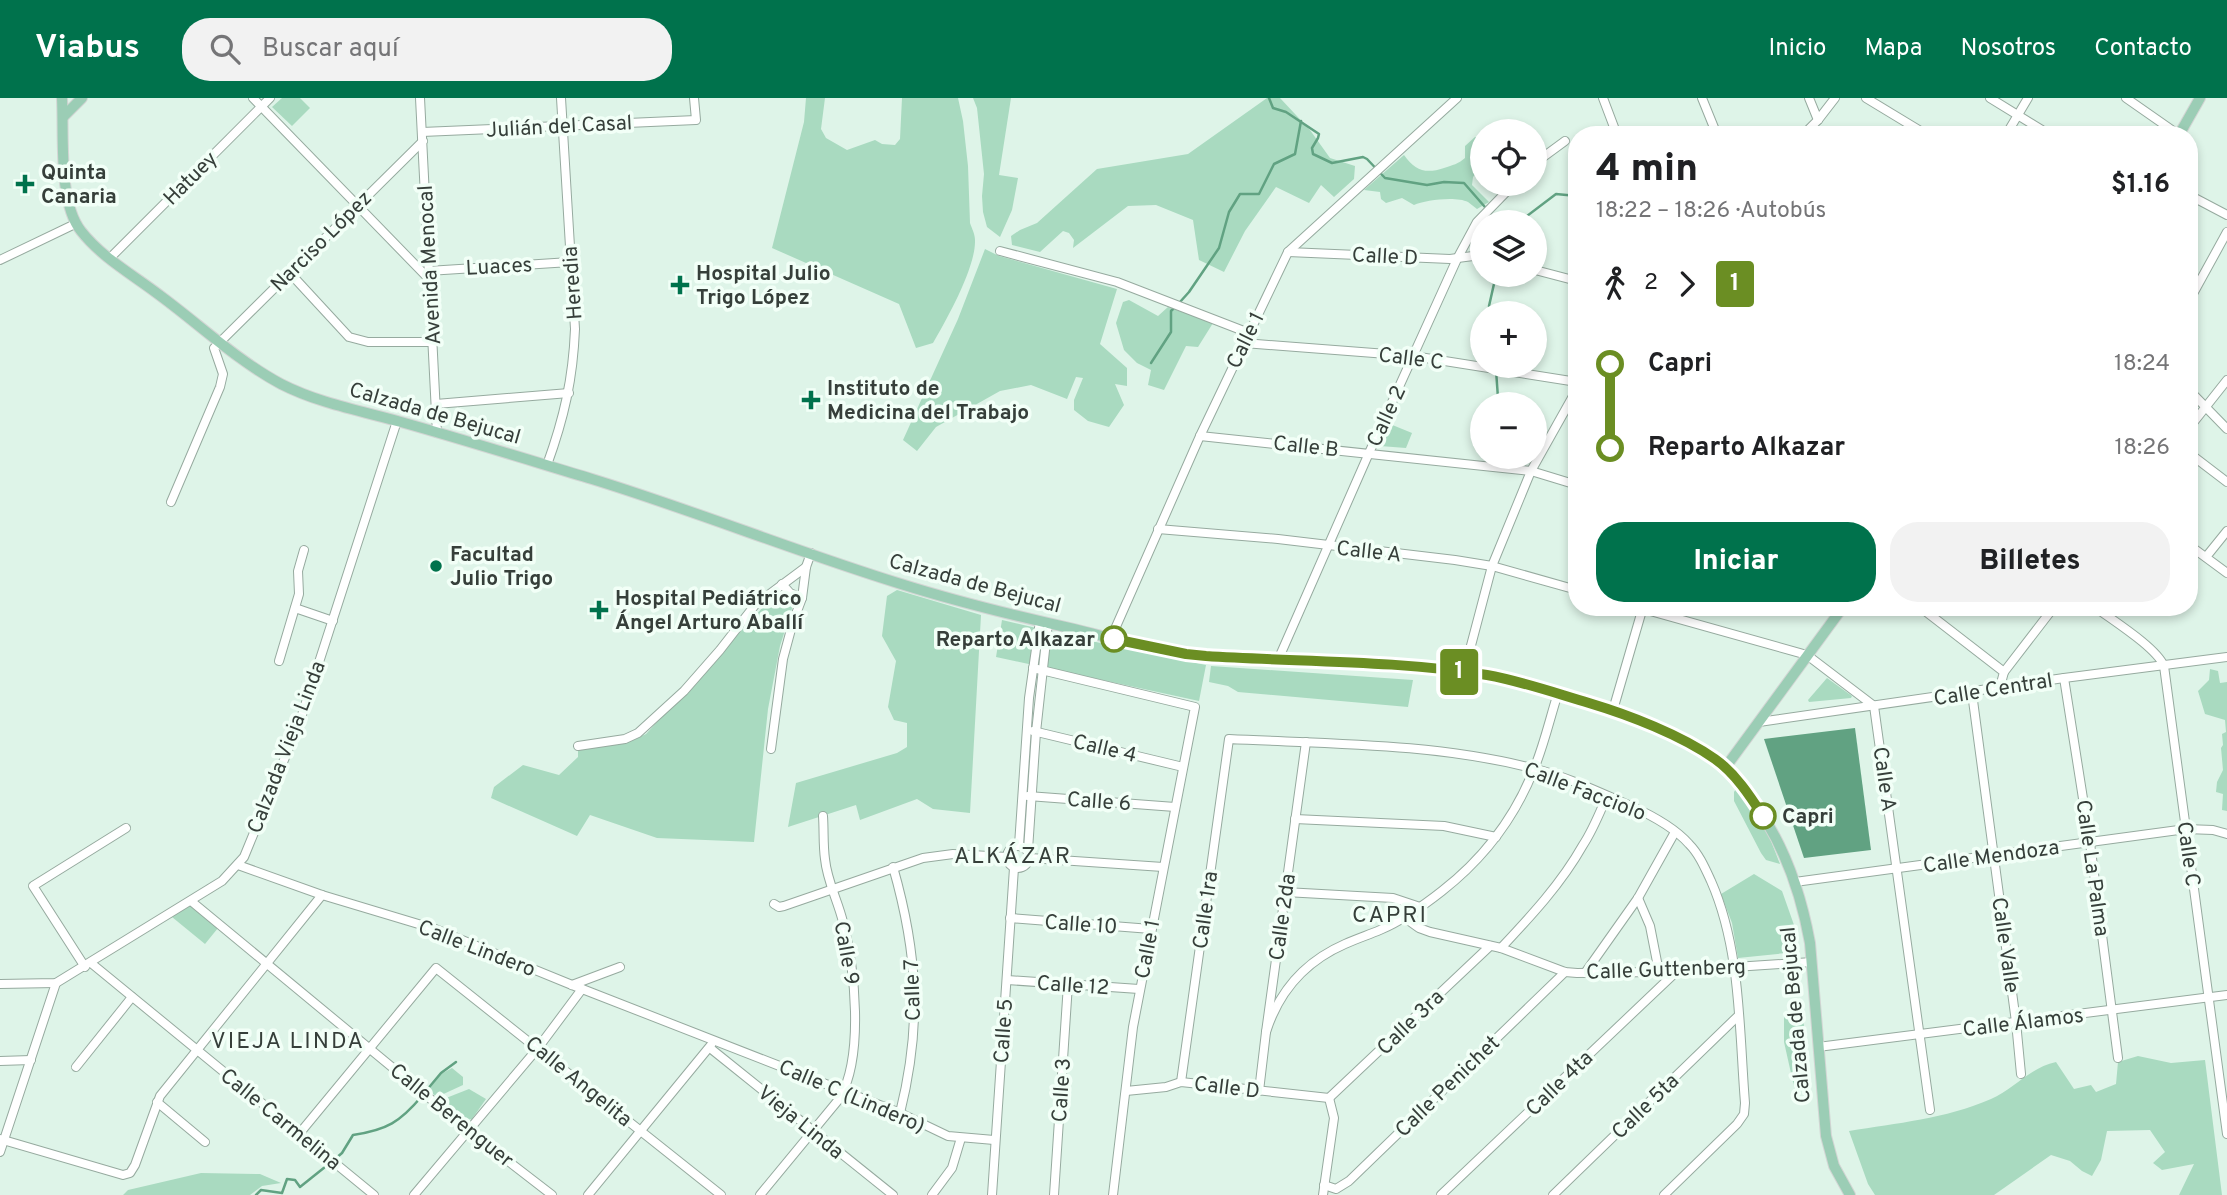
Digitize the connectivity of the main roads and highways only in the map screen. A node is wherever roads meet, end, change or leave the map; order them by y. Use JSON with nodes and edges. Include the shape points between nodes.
{"nodes":[{"id":1,"x":62,"y":98,"type":"edge"},
{"id":2,"x":82,"y":98,"type":"edge"},
{"id":3,"x":2200,"y":98,"type":"edge"},
{"id":4,"x":63,"y":117,"type":"junction"},
{"id":5,"x":2184,"y":126,"type":"edge"},
{"id":6,"x":1836,"y":616,"type":"edge"},
{"id":7,"x":1725,"y":768,"type":"junction"},
{"id":8,"x":1850,"y":1195,"type":"edge"}],
"edges":[{"from":1,"to":4,"type":"main road"},
{"from":2,"to":4,"type":"main road"},
{"from":3,"to":5,"type":"main road"},
{"from":4,"to":7,"type":"main road","name":"Calzada de Bejucal","via":[[67,202],[75,224],[110,258],[283,385],[646,496],[933,594],[1186,654],[1390,664],[1499,678],[1613,710],[1696,748]]},
{"from":6,"to":7,"type":"main road"},
{"from":7,"to":8,"type":"main road","name":"Calzada de Bejucal","via":[[1763,816],[1795,882],[1804,912],[1829,1151]]}]}
